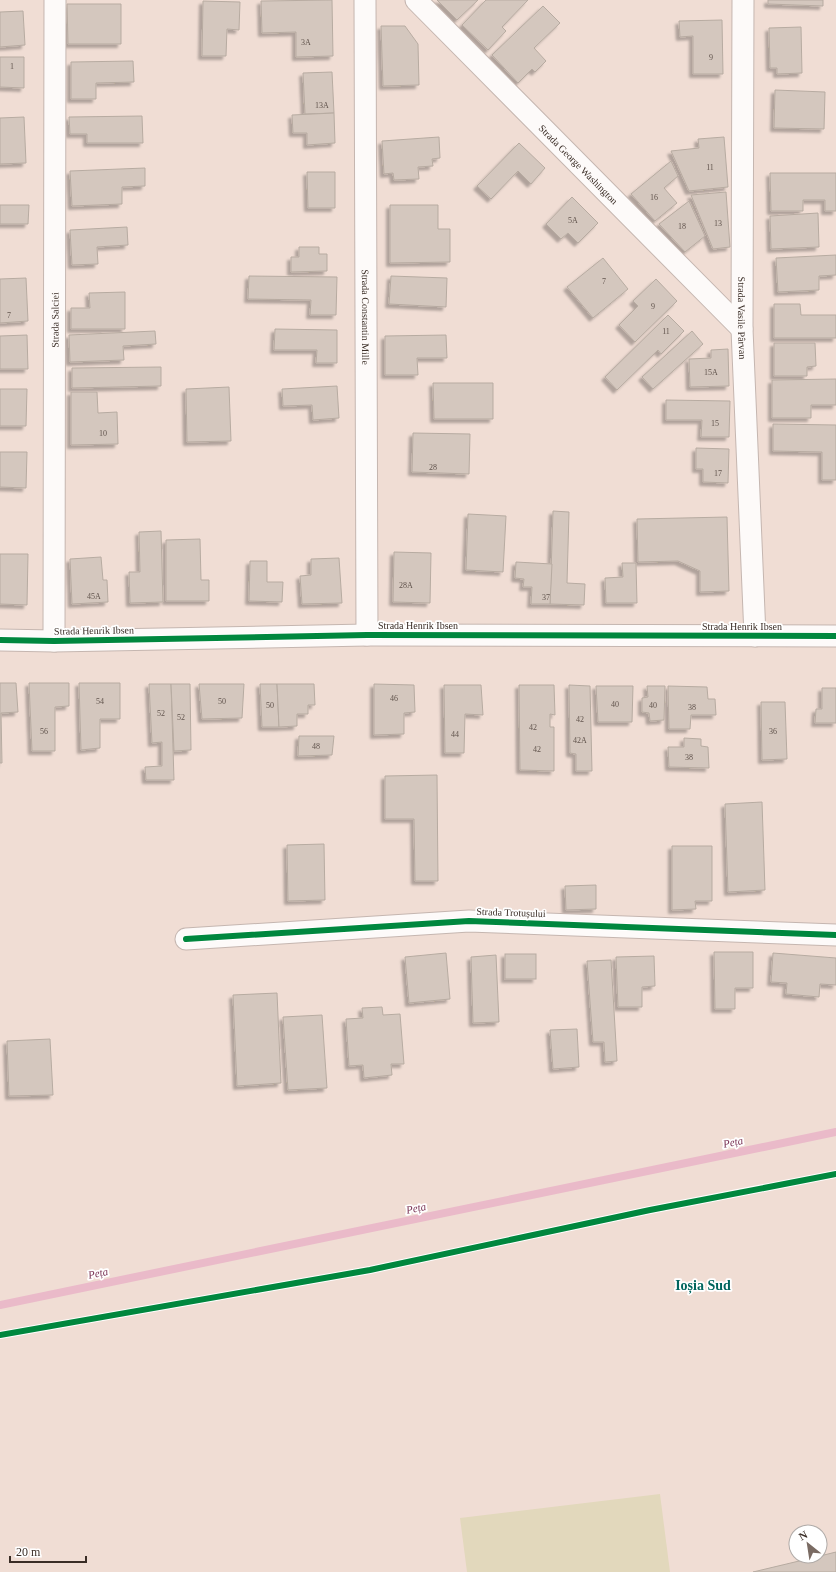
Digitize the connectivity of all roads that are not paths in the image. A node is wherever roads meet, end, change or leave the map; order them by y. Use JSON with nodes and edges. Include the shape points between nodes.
{"nodes":[{"id":1,"x":55,"y":0,"type":"edge"},
{"id":2,"x":365,"y":0,"type":"edge"},
{"id":3,"x":416,"y":0,"type":"edge"},
{"id":4,"x":743,"y":0,"type":"edge"},
{"id":5,"x":742,"y":329,"type":"junction"},
{"id":6,"x":367,"y":635,"type":"junction"},
{"id":7,"x":755,"y":636,"type":"junction"},
{"id":8,"x":836,"y":636,"type":"edge"},
{"id":9,"x":0,"y":640,"type":"edge"},
{"id":10,"x":54,"y":641,"type":"junction"},
{"id":11,"x":836,"y":935,"type":"edge"},
{"id":12,"x":186,"y":939,"type":"dead end"}],
"edges":[{"from":1,"to":10,"type":"street","name":"Strada Salciei"},
{"from":2,"to":6,"type":"street","name":"Strada Constantin Mille"},
{"from":3,"to":5,"type":"street","name":"Strada George Washington"},
{"from":4,"to":5,"type":"street","name":"Strada Vasile Pârvan"},
{"from":5,"to":7,"type":"street","name":"Strada Vasile Pârvan"},
{"from":6,"to":7,"type":"street","name":"Strada Henrik Ibsen"},
{"from":6,"to":10,"type":"street","name":"Strada Henrik Ibsen"},
{"from":7,"to":8,"type":"street","name":"Strada Henrik Ibsen"},
{"from":9,"to":10,"type":"street","name":"Strada Henrik Ibsen"},
{"from":11,"to":12,"type":"street","name":"Strada Trotușului","via":[[469,921]]}]}
